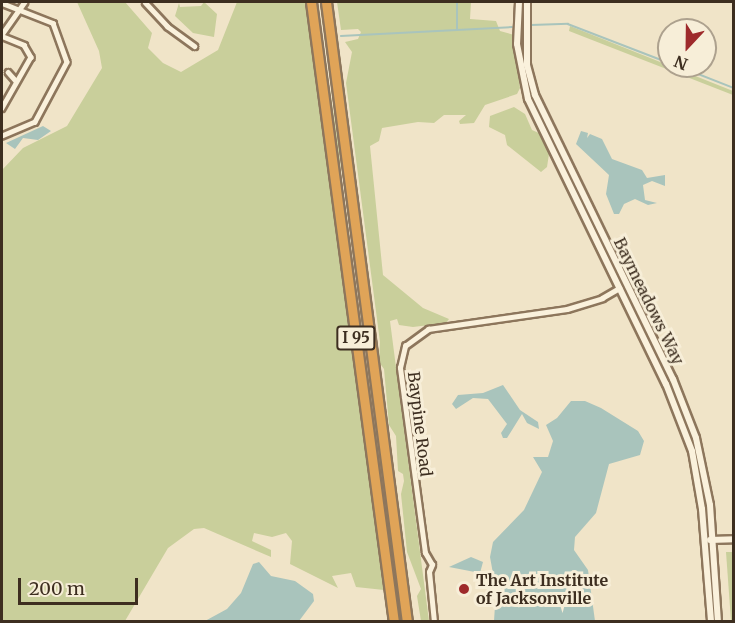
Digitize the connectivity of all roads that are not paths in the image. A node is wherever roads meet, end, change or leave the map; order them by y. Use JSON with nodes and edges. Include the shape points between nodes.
{"nodes":[{"id":1,"x":24,"y":2,"type":"edge"},
{"id":2,"x":145,"y":2,"type":"edge"},
{"id":3,"x":311,"y":2,"type":"edge"},
{"id":4,"x":327,"y":2,"type":"edge"},
{"id":5,"x":519,"y":2,"type":"edge"},
{"id":6,"x":527,"y":2,"type":"edge"},
{"id":7,"x":2,"y":3,"type":"edge"},
{"id":8,"x":21,"y":11,"type":"junction"},
{"id":9,"x":2,"y":35,"type":"edge"},
{"id":10,"x":195,"y":46,"type":"dead end"},
{"id":11,"x":9,"y":72,"type":"dead end"},
{"id":12,"x":16,"y":81,"type":"junction"},
{"id":13,"x":2,"y":108,"type":"edge"},
{"id":14,"x":2,"y":136,"type":"edge"},
{"id":15,"x":619,"y":288,"type":"junction"},
{"id":16,"x":695,"y":450,"type":"junction"},
{"id":17,"x":734,"y":539,"type":"edge"},
{"id":18,"x":713,"y":540,"type":"junction"},
{"id":19,"x":704,"y":541,"type":"junction"},
{"id":20,"x":393,"y":621,"type":"edge"},
{"id":21,"x":407,"y":621,"type":"edge"},
{"id":22,"x":434,"y":621,"type":"edge"},
{"id":23,"x":711,"y":621,"type":"edge"},
{"id":24,"x":718,"y":621,"type":"edge"}],
"edges":[{"from":1,"to":8,"type":"street"},
{"from":2,"to":10,"type":"street","via":[[167,26]]},
{"from":3,"to":20,"type":"highway","number":"I 95"},
{"from":4,"to":21,"type":"highway","number":"I 95"},
{"from":5,"to":15,"type":"street","name":"Baymeadows Way","via":[[517,44],[528,99]]},
{"from":6,"to":16,"type":"street","name":"Baymeadows Way","via":[[527,64],[535,95],[673,379]]},
{"from":7,"to":8,"type":"street"},
{"from":8,"to":9,"type":"street"},
{"from":8,"to":14,"type":"street","via":[[56,26],[67,65],[35,122]]},
{"from":9,"to":12,"type":"street","via":[[24,45],[31,53],[28,65]]},
{"from":11,"to":12,"type":"street"},
{"from":12,"to":13,"type":"street"},
{"from":15,"to":16,"type":"street","name":"Baymeadows Way"},
{"from":15,"to":22,"type":"street","name":"Baypine Road","via":[[567,309],[428,328],[405,346],[400,368],[425,553],[432,566],[429,573]]},
{"from":16,"to":18,"type":"street","name":"Baymeadows Way"},
{"from":16,"to":19,"type":"street","name":"Baymeadows Way"},
{"from":17,"to":18,"type":"street"},
{"from":18,"to":19,"type":"street"},
{"from":18,"to":24,"type":"street","name":"Baymeadows Way"},
{"from":19,"to":23,"type":"street","name":"Baymeadows Way"}]}
